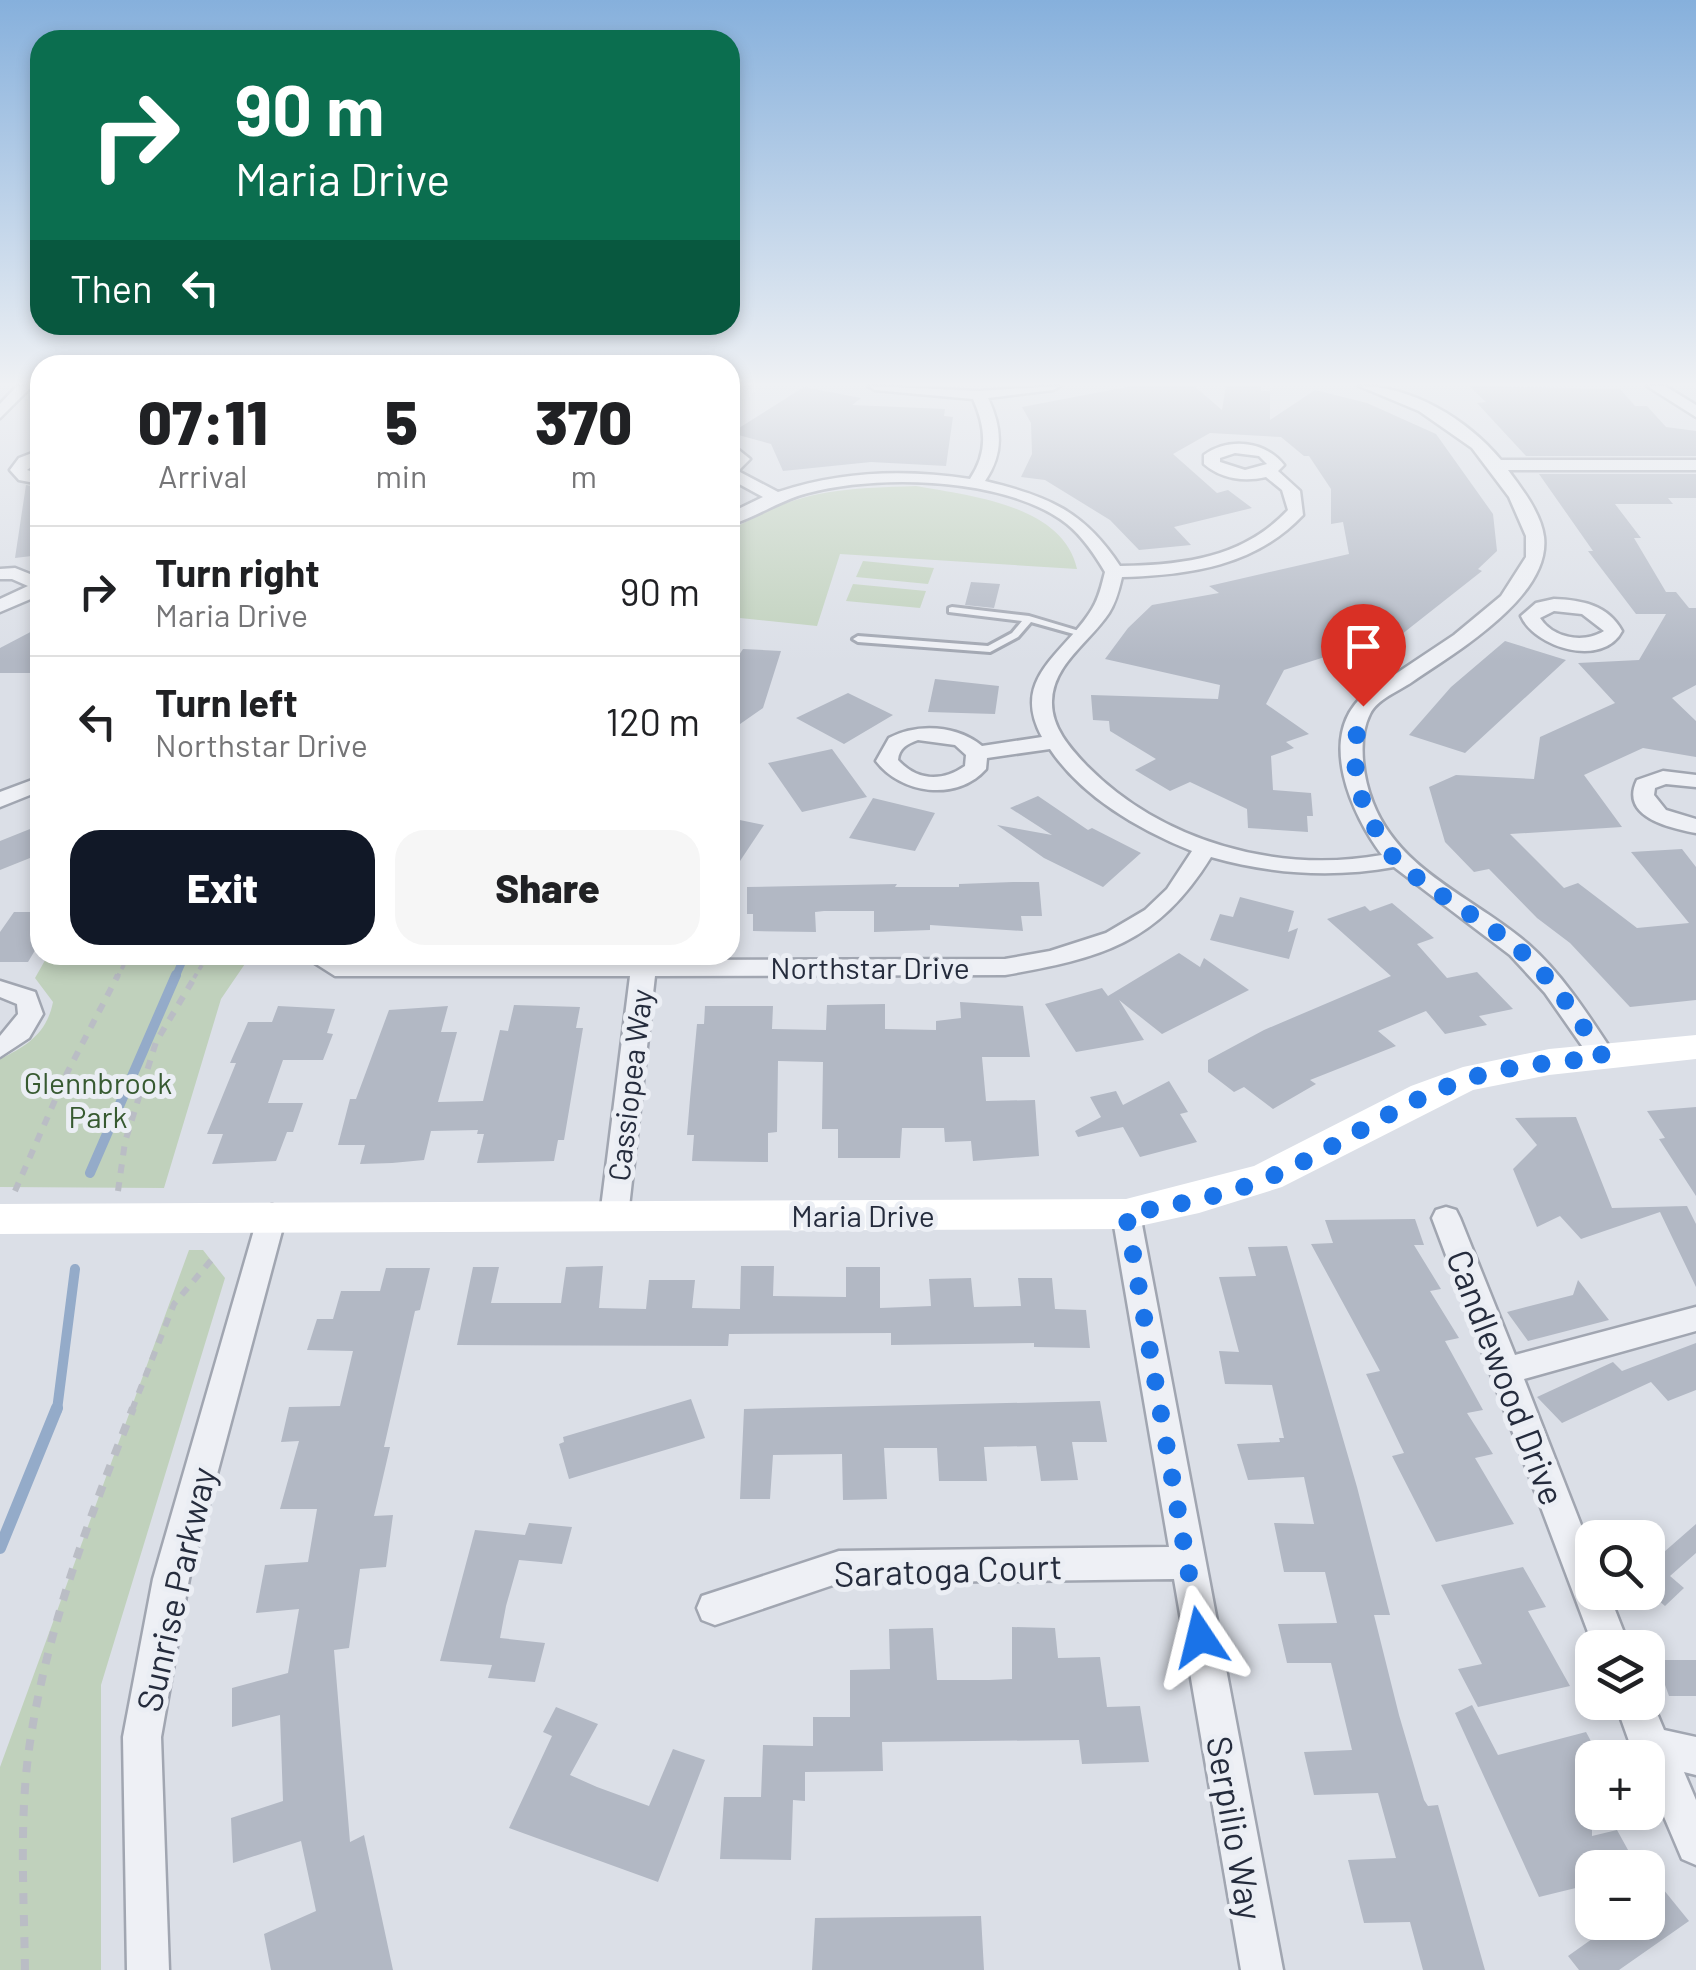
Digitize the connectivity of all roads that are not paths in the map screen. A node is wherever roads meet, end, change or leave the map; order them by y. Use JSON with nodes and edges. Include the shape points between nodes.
{"nodes":[{"id":1,"x":742,"y":478,"type":"edge"},
{"id":2,"x":978,"y":478,"type":"edge"},
{"id":3,"x":1280,"y":478,"type":"edge"},
{"id":4,"x":1505,"y":478,"type":"edge"},
{"id":5,"x":975,"y":484,"type":"junction"},
{"id":6,"x":774,"y":496,"type":"junction"},
{"id":7,"x":740,"y":515,"type":"edge"},
{"id":8,"x":1114,"y":572,"type":"junction"},
{"id":9,"x":0,"y":574,"type":"edge"},
{"id":10,"x":30,"y":581,"type":"edge"},
{"id":11,"x":30,"y":591,"type":"edge"},
{"id":12,"x":1508,"y":602,"type":"junction"},
{"id":13,"x":0,"y":606,"type":"edge"},
{"id":14,"x":952,"y":610,"type":"dead end"},
{"id":15,"x":1534,"y":611,"type":"dead end"},
{"id":16,"x":1029,"y":619,"type":"junction"},
{"id":17,"x":1081,"y":633,"type":"junction"},
{"id":18,"x":858,"y":639,"type":"dead end"},
{"id":19,"x":1054,"y":742,"type":"junction"},
{"id":20,"x":977,"y":753,"type":"dead end"},
{"id":21,"x":1696,"y":780,"type":"edge"},
{"id":22,"x":30,"y":787,"type":"edge"},
{"id":23,"x":0,"y":800,"type":"edge"},
{"id":24,"x":1696,"y":826,"type":"edge"},
{"id":25,"x":1206,"y":848,"type":"junction"},
{"id":26,"x":1395,"y":860,"type":"junction"},
{"id":27,"x":740,"y":963,"type":"edge"},
{"id":28,"x":330,"y":965,"type":"edge"},
{"id":29,"x":467,"y":965,"type":"edge"},
{"id":30,"x":644,"y":965,"type":"edge"},
{"id":31,"x":0,"y":989,"type":"edge"},
{"id":32,"x":1696,"y":1047,"type":"edge"},
{"id":33,"x":0,"y":1048,"type":"edge"},
{"id":34,"x":1603,"y":1057,"type":"junction"},
{"id":35,"x":1126,"y":1214,"type":"junction"},
{"id":36,"x":272,"y":1216,"type":"junction"},
{"id":37,"x":614,"y":1216,"type":"junction"},
{"id":38,"x":1446,"y":1218,"type":"dead end"},
{"id":39,"x":1,"y":1219,"type":"edge"},
{"id":40,"x":1696,"y":1319,"type":"edge"},
{"id":41,"x":1504,"y":1371,"type":"junction"},
{"id":42,"x":1187,"y":1562,"type":"junction"},
{"id":43,"x":715,"y":1608,"type":"dead end"},
{"id":44,"x":1605,"y":1630,"type":"edge"},
{"id":45,"x":1665,"y":1745,"type":"edge"},
{"id":46,"x":1696,"y":1746,"type":"edge"},
{"id":47,"x":1665,"y":1748,"type":"edge"},
{"id":48,"x":1696,"y":1756,"type":"edge"},
{"id":49,"x":1665,"y":1777,"type":"edge"},
{"id":50,"x":1696,"y":1845,"type":"edge"},
{"id":51,"x":148,"y":1970,"type":"edge"},
{"id":52,"x":1262,"y":1970,"type":"edge"}],
"edges":[{"from":1,"to":6,"type":"street"},
{"from":2,"to":5,"type":"street"},
{"from":3,"to":8,"type":"street","via":[[1295,492],[1297,510],[1280,532],[1248,552]]},
{"from":4,"to":12,"type":"street","via":[[1536,540],[1530,569]]},
{"from":5,"to":6,"type":"street","via":[[896,478]]},
{"from":5,"to":8,"type":"street","via":[[1068,516]]},
{"from":6,"to":7,"type":"street"},
{"from":8,"to":17,"type":"street","via":[[1100,614]]},
{"from":9,"to":10,"type":"street"},
{"from":11,"to":13,"type":"street"},
{"from":12,"to":15,"type":"street"},
{"from":12,"to":26,"type":"street","via":[[1363,706],[1354,740],[1359,792]]},
{"from":14,"to":16,"type":"lane"},
{"from":16,"to":17,"type":"lane"},
{"from":16,"to":18,"type":"lane","via":[[990,648]]},
{"from":17,"to":19,"type":"street","via":[[1044,684],[1042,710]]},
{"from":19,"to":20,"type":"street"},
{"from":19,"to":25,"type":"street","via":[[1086,780]]},
{"from":21,"to":24,"type":"street","via":[[1663,777],[1642,792],[1657,814]]},
{"from":22,"to":23,"type":"street"},
{"from":25,"to":26,"type":"street","via":[[1312,868]]},
{"from":25,"to":27,"type":"street","name":"Northstar Drive","via":[[1171,899],[1139,927],[1076,954],[1005,967]]},
{"from":26,"to":34,"type":"street","via":[[1519,949],[1567,1002]]},
{"from":28,"to":29,"type":"street","name":"Northstar Drive"},
{"from":30,"to":37,"type":"street","name":"Cassiopea Way"},
{"from":31,"to":33,"type":"street","via":[[23,996],[32,1014]]},
{"from":32,"to":34,"type":"street","name":"Maria Drive"},
{"from":34,"to":35,"type":"street","name":"Maria Drive","via":[[1460,1081],[1262,1181]]},
{"from":35,"to":37,"type":"street","name":"Maria Drive"},
{"from":35,"to":42,"type":"street","name":"Serpilio Way"},
{"from":36,"to":37,"type":"street","name":"Maria Drive"},
{"from":36,"to":39,"type":"street","name":"Maria Drive"},
{"from":36,"to":51,"type":"street","name":"Sunrise Parkway","via":[[171,1578],[142,1737]]},
{"from":38,"to":41,"type":"street","name":"Candlewood Drive"},
{"from":40,"to":41,"type":"street"},
{"from":41,"to":44,"type":"street","name":"Candlewood Drive"},
{"from":42,"to":43,"type":"street","name":"Saratoga Court","via":[[839,1567]]},
{"from":42,"to":52,"type":"street","name":"Serpilio Way"},
{"from":45,"to":46,"type":"street"},
{"from":47,"to":48,"type":"street"},
{"from":49,"to":50,"type":"street"}]}
